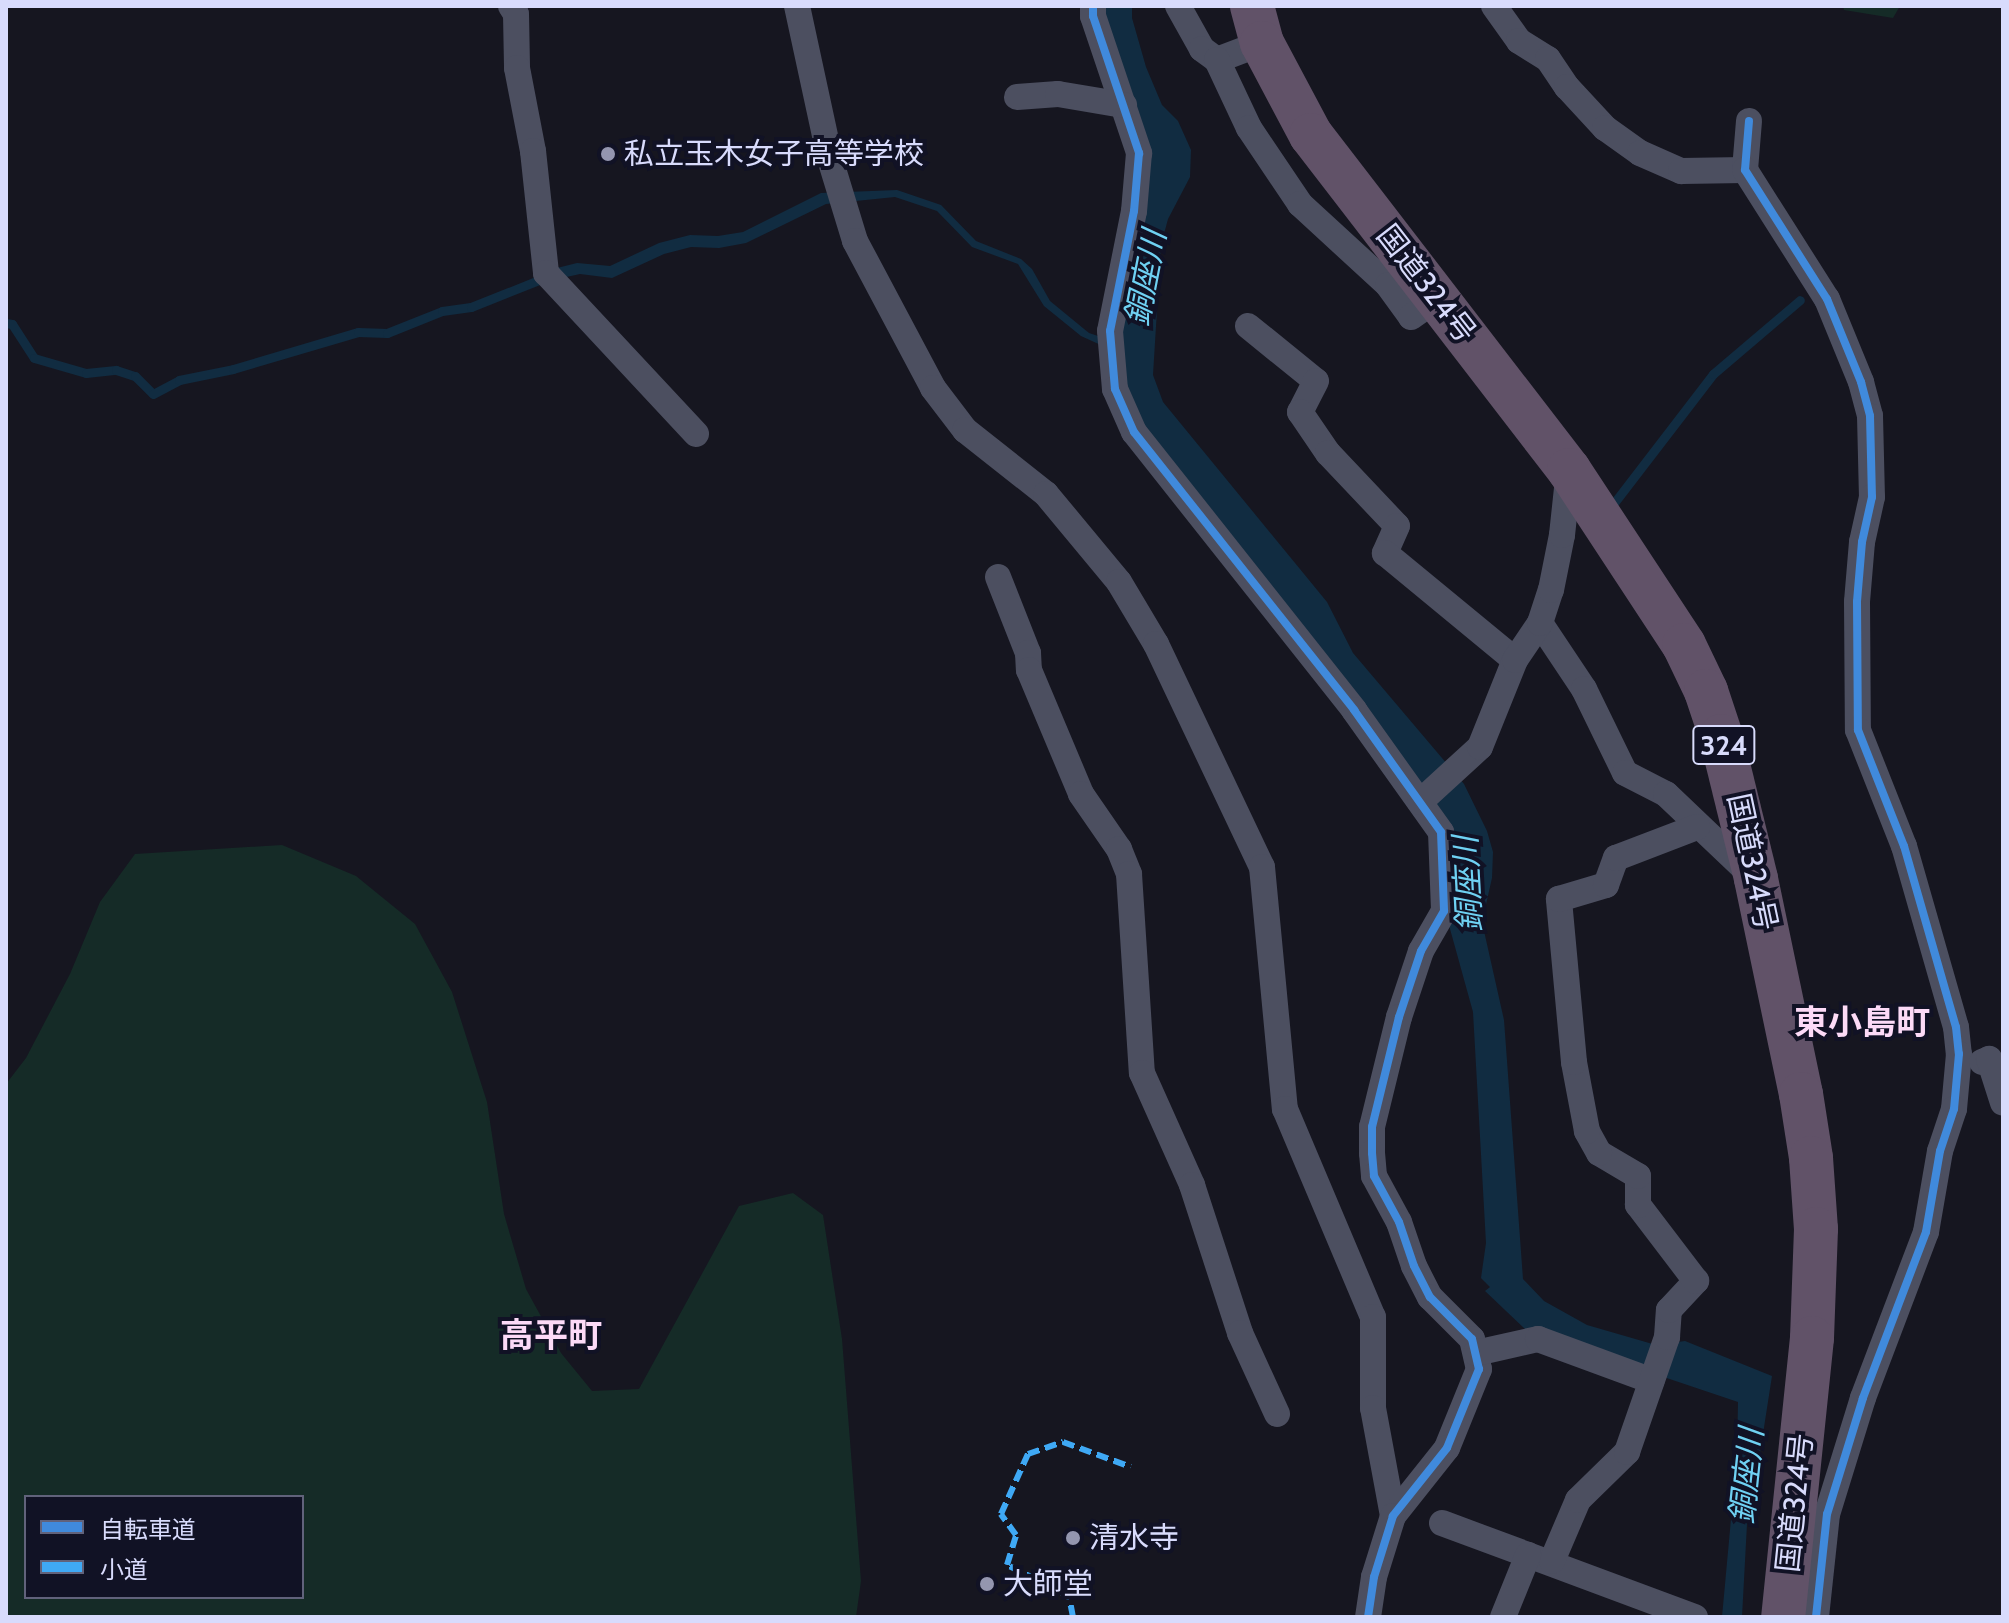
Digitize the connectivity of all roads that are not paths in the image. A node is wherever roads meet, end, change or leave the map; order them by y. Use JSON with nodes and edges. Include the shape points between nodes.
{"nodes":[{"id":1,"x":511,"y":6,"type":"edge"},
{"id":2,"x":797,"y":6,"type":"edge"},
{"id":3,"x":1093,"y":6,"type":"edge"},
{"id":4,"x":1178,"y":6,"type":"edge"},
{"id":5,"x":1494,"y":6,"type":"edge"},
{"id":6,"x":1257,"y":25,"type":"edge"},
{"id":7,"x":1217,"y":60,"type":"junction"},
{"id":8,"x":1017,"y":97,"type":"dead end"},
{"id":9,"x":1124,"y":105,"type":"junction"},
{"id":10,"x":1749,"y":121,"type":"dead end"},
{"id":11,"x":1745,"y":170,"type":"junction"},
{"id":12,"x":1437,"y":299,"type":"junction"},
{"id":13,"x":1248,"y":326,"type":"dead end"},
{"id":14,"x":696,"y":434,"type":"dead end"},
{"id":15,"x":1569,"y":470,"type":"junction"},
{"id":16,"x":998,"y":577,"type":"dead end"},
{"id":17,"x":1540,"y":623,"type":"junction"},
{"id":18,"x":1515,"y":660,"type":"junction"},
{"id":19,"x":1420,"y":802,"type":"junction"},
{"id":20,"x":1697,"y":827,"type":"junction"},
{"id":21,"x":1756,"y":879,"type":"junction"},
{"id":22,"x":1982,"y":1062,"type":"dead end"},
{"id":23,"x":2003,"y":1103,"type":"edge"},
{"id":24,"x":1476,"y":1353,"type":"junction"},
{"id":25,"x":1652,"y":1378,"type":"junction"},
{"id":26,"x":1277,"y":1414,"type":"dead end"},
{"id":27,"x":1393,"y":1516,"type":"junction"},
{"id":28,"x":1442,"y":1523,"type":"dead end"},
{"id":29,"x":1540,"y":1558,"type":"junction"},
{"id":30,"x":1368,"y":1617,"type":"edge"},
{"id":31,"x":1503,"y":1617,"type":"edge"},
{"id":32,"x":1695,"y":1617,"type":"edge"},
{"id":33,"x":1783,"y":1617,"type":"edge"},
{"id":34,"x":1816,"y":1617,"type":"edge"}],
"edges":[{"from":1,"to":14,"type":"street","via":[[546,273]]},
{"from":2,"to":27,"type":"street","via":[[830,159],[855,241],[933,388],[965,430],[1046,494],[1119,582],[1156,644],[1262,867],[1285,1109],[1373,1317],[1373,1408]]},
{"from":3,"to":9,"type":"street"},
{"from":4,"to":7,"type":"street","via":[[1202,49]]},
{"from":5,"to":11,"type":"street","via":[[1519,41],[1548,59],[1605,128],[1640,153],[1681,171]]},
{"from":6,"to":7,"type":"street"},
{"from":6,"to":12,"type":"highway","name":"国道324号","number":"324","via":[[1311,135]]},
{"from":7,"to":12,"type":"street","via":[[1249,128],[1300,204],[1388,285],[1411,317]]},
{"from":8,"to":9,"type":"street","via":[[1058,94]]},
{"from":9,"to":19,"type":"street","via":[[1139,153],[1134,211],[1110,331],[1115,389],[1134,432],[1354,710]]},
{"from":10,"to":11,"type":"street"},
{"from":11,"to":34,"type":"street","via":[[1827,299],[1870,416],[1872,497],[1857,602],[1858,730],[1904,846],[1956,1027],[1959,1054],[1954,1109],[1940,1151],[1926,1232],[1863,1398],[1827,1514]]},
{"from":12,"to":15,"type":"highway","name":"国道324号","number":"324"},
{"from":13,"to":18,"type":"street","via":[[1316,381],[1300,412],[1328,453],[1397,526],[1385,553]]},
{"from":15,"to":17,"type":"street","via":[[1562,535]]},
{"from":15,"to":21,"type":"highway","name":"国道324号","number":"324","via":[[1684,645],[1706,691]]},
{"from":16,"to":26,"type":"street","via":[[1028,653],[1029,670],[1081,794],[1119,849],[1129,874],[1142,1073],[1192,1185],[1240,1333]]},
{"from":17,"to":18,"type":"street"},
{"from":17,"to":20,"type":"street","via":[[1584,689],[1625,773],[1666,794]]},
{"from":18,"to":19,"type":"street","via":[[1480,747]]},
{"from":19,"to":24,"type":"street","via":[[1441,832],[1444,911],[1421,951],[1399,1017],[1372,1127],[1374,1176],[1430,1297],[1472,1339]]},
{"from":20,"to":21,"type":"street"},
{"from":20,"to":25,"type":"street","via":[[1616,858],[1606,885],[1559,899],[1574,1062],[1587,1131],[1599,1153],[1638,1176],[1638,1205],[1696,1281],[1669,1310],[1667,1337]]},
{"from":21,"to":33,"type":"highway","name":"国道324号","number":"324","via":[[1801,1094],[1816,1229],[1812,1338]]},
{"from":22,"to":23,"type":"street","via":[[1989,1059]]},
{"from":24,"to":25,"type":"street","via":[[1538,1339]]},
{"from":24,"to":27,"type":"street","via":[[1479,1369],[1447,1448]]},
{"from":25,"to":29,"type":"street","via":[[1627,1452],[1578,1500]]},
{"from":27,"to":30,"type":"street"},
{"from":28,"to":29,"type":"street"},
{"from":29,"to":31,"type":"street"},
{"from":29,"to":32,"type":"street"}]}
